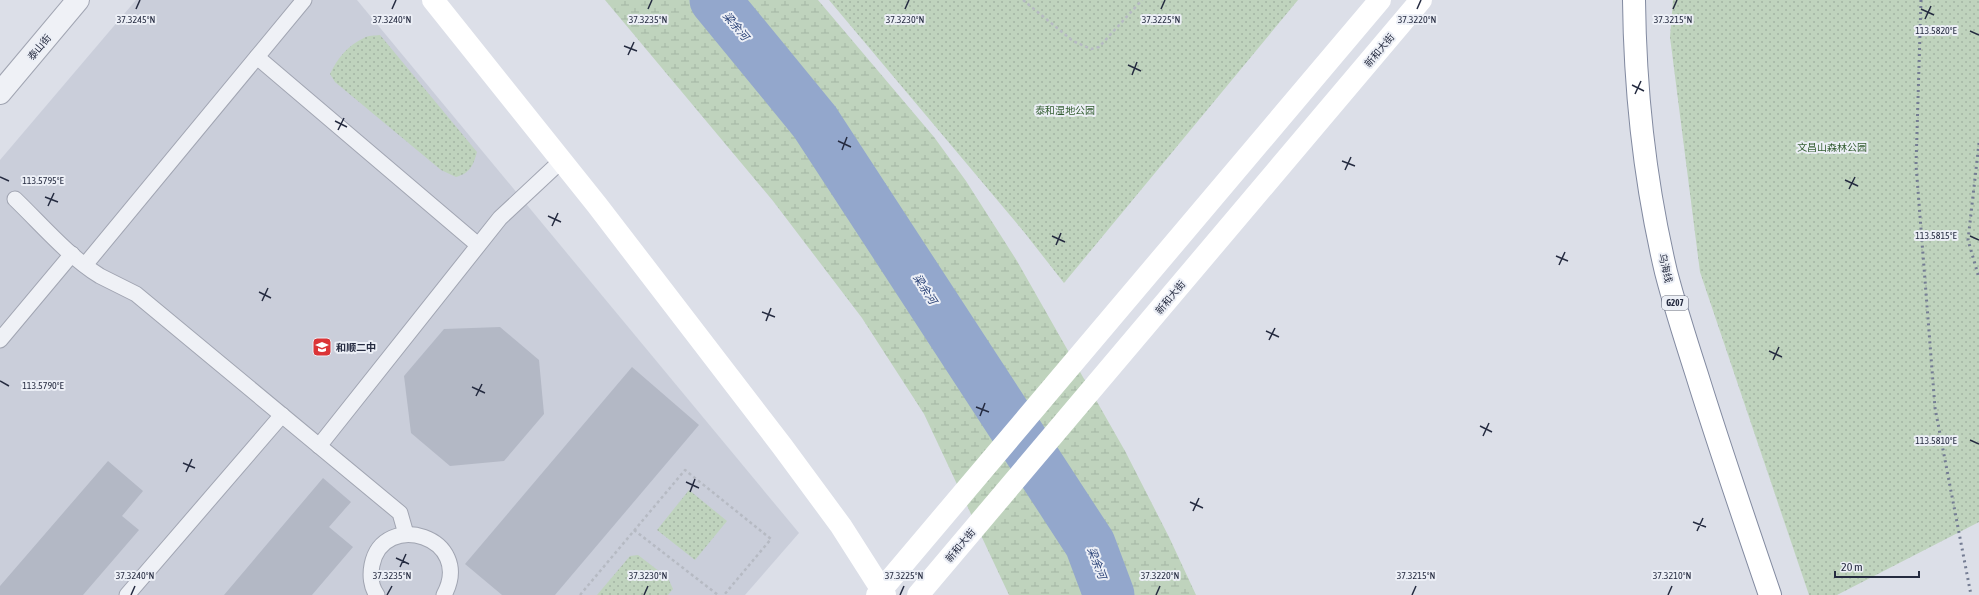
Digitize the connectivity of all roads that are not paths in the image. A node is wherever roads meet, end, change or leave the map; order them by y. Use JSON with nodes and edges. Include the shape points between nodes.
{"nodes":[{"id":1,"x":78,"y":0,"type":"edge"},
{"id":2,"x":304,"y":0,"type":"edge"},
{"id":3,"x":433,"y":0,"type":"edge"},
{"id":4,"x":1380,"y":0,"type":"edge"},
{"id":5,"x":1421,"y":0,"type":"edge"},
{"id":6,"x":1634,"y":0,"type":"edge"},
{"id":7,"x":257,"y":57,"type":"junction"},
{"id":8,"x":0,"y":93,"type":"edge"},
{"id":9,"x":561,"y":161,"type":"junction"},
{"id":10,"x":15,"y":199,"type":"dead end"},
{"id":11,"x":478,"y":245,"type":"junction"},
{"id":12,"x":72,"y":254,"type":"junction"},
{"id":13,"x":86,"y":265,"type":"junction"},
{"id":14,"x":0,"y":340,"type":"edge"},
{"id":15,"x":282,"y":415,"type":"junction"},
{"id":16,"x":319,"y":446,"type":"junction"},
{"id":17,"x":406,"y":534,"type":"junction"},
{"id":18,"x":881,"y":593,"type":"edge"},
{"id":19,"x":127,"y":595,"type":"edge"},
{"id":20,"x":377,"y":595,"type":"edge"},
{"id":21,"x":444,"y":595,"type":"edge"},
{"id":22,"x":918,"y":595,"type":"edge"},
{"id":23,"x":1770,"y":595,"type":"edge"}],
"edges":[{"from":1,"to":8,"type":"street","name":"泰山街"},
{"from":2,"to":7,"type":"lane"},
{"from":3,"to":9,"type":"main road"},
{"from":4,"to":18,"type":"main road","via":[[944,515]]},
{"from":5,"to":22,"type":"main road","name":"新和大街"},
{"from":6,"to":23,"type":"main road","name":"乌海线","number":"G207","via":[[1642,132],[1666,271],[1716,435]]},
{"from":7,"to":11,"type":"lane"},
{"from":7,"to":13,"type":"lane"},
{"from":9,"to":11,"type":"lane","via":[[500,218]]},
{"from":9,"to":18,"type":"main road","via":[[782,446],[845,532]]},
{"from":10,"to":12,"type":"lane"},
{"from":11,"to":16,"type":"lane"},
{"from":12,"to":13,"type":"lane"},
{"from":12,"to":14,"type":"lane"},
{"from":13,"to":15,"type":"lane","via":[[136,294]]},
{"from":15,"to":16,"type":"lane"},
{"from":15,"to":19,"type":"lane"},
{"from":16,"to":17,"type":"lane","via":[[400,513]]},
{"from":17,"to":20,"type":"lane","via":[[384,544],[373,561],[372,581]]},
{"from":17,"to":21,"type":"lane","via":[[430,539],[440,547],[448,559],[451,572],[449,586]]}]}
